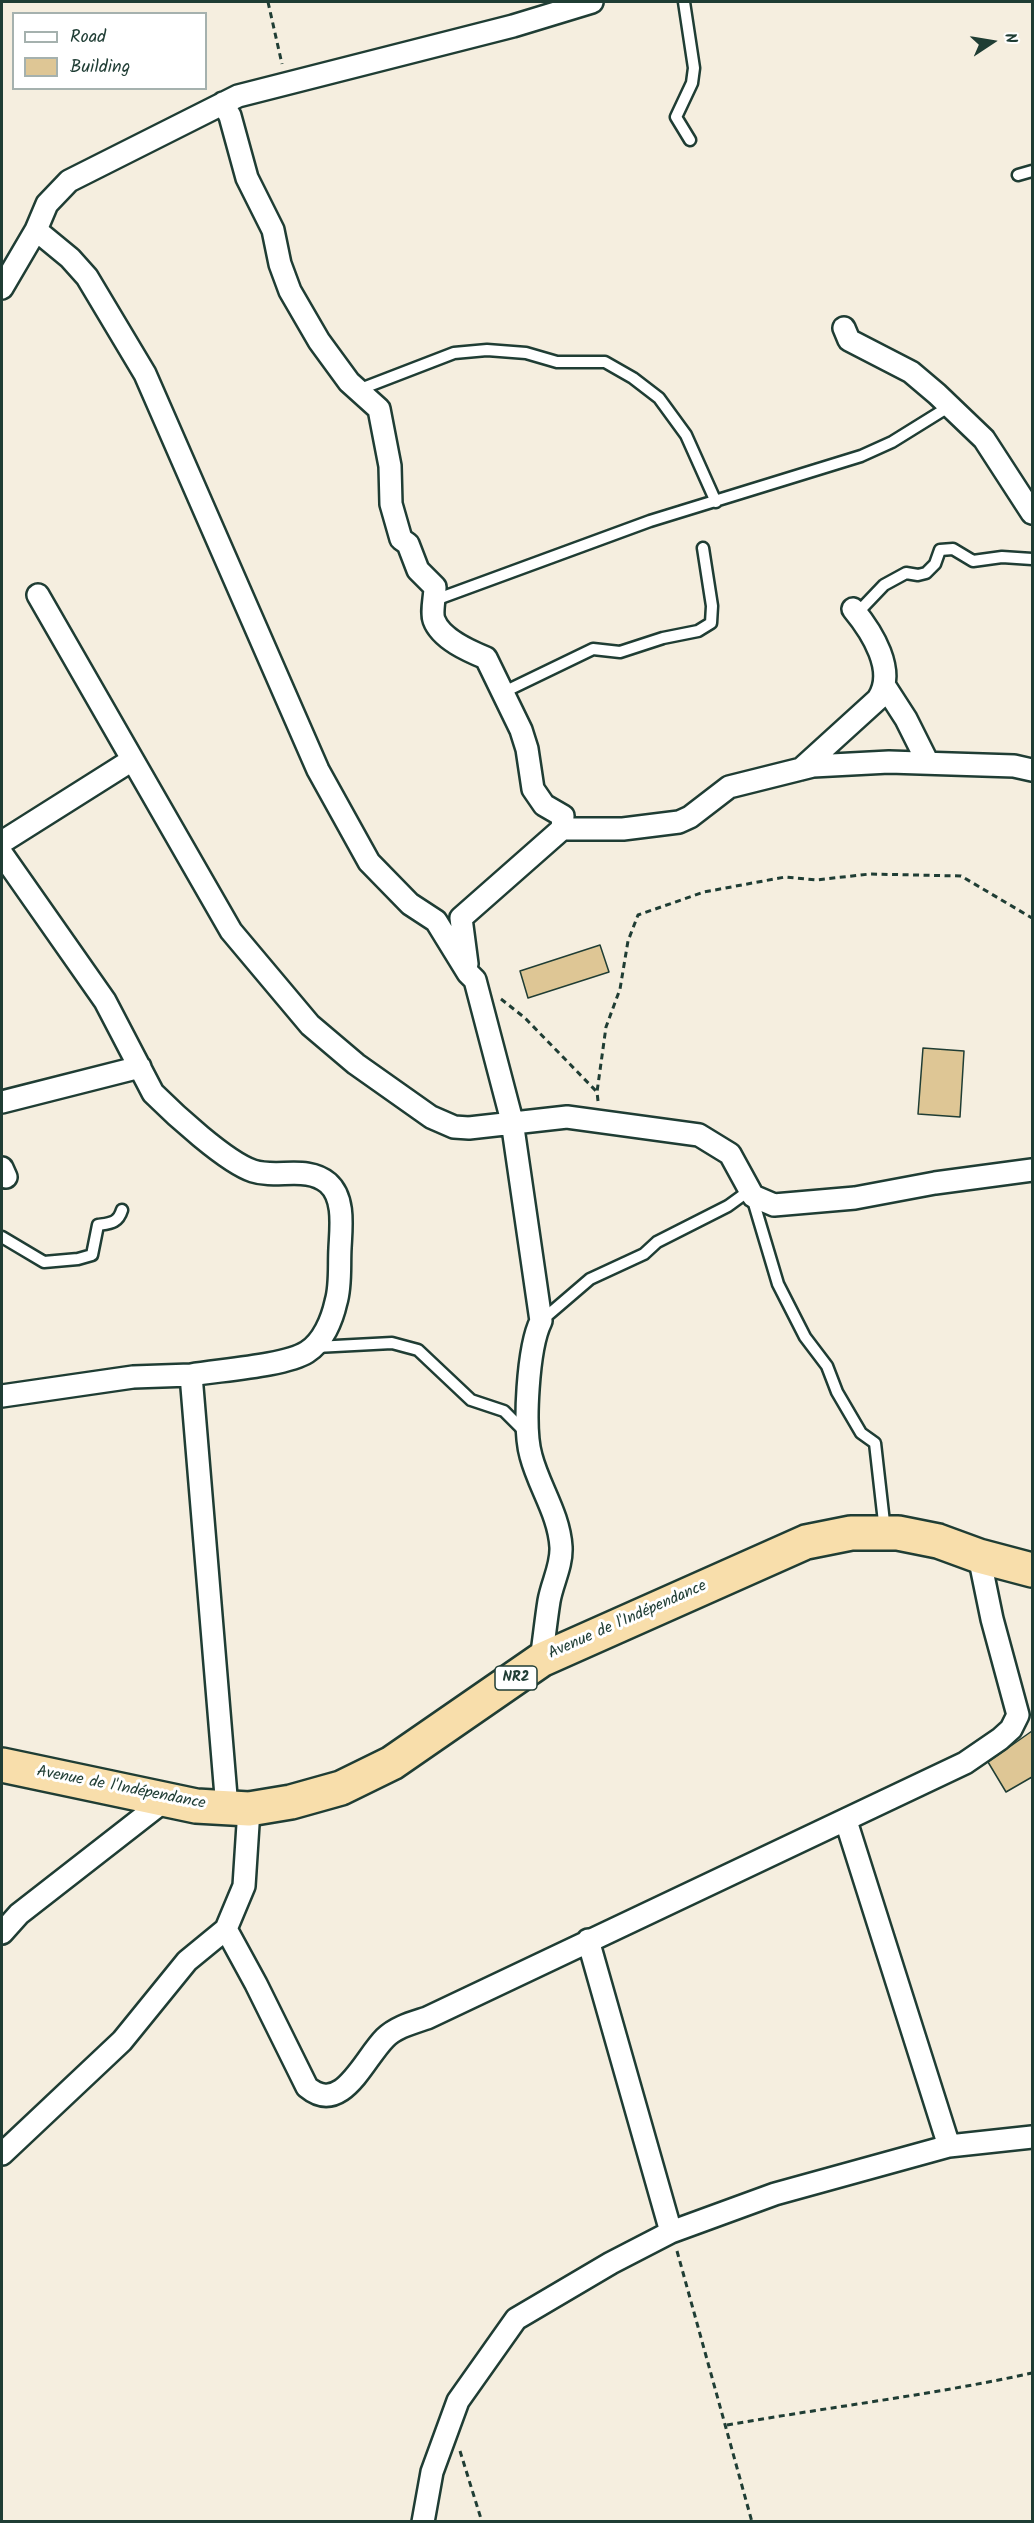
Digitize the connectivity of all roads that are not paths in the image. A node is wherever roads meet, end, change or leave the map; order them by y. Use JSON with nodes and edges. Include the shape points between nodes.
{"nodes":[{"id":1,"x":592,"y":2,"type":"edge"},
{"id":2,"x":684,"y":2,"type":"edge"},
{"id":3,"x":223,"y":103,"type":"junction"},
{"id":4,"x":690,"y":140,"type":"dead end"},
{"id":5,"x":1032,"y":171,"type":"edge"},
{"id":6,"x":1018,"y":175,"type":"dead end"},
{"id":7,"x":36,"y":230,"type":"junction"},
{"id":8,"x":2,"y":288,"type":"edge"},
{"id":9,"x":844,"y":328,"type":"dead end"},
{"id":10,"x":358,"y":390,"type":"junction"},
{"id":11,"x":950,"y":406,"type":"junction"},
{"id":12,"x":716,"y":502,"type":"junction"},
{"id":13,"x":1032,"y":513,"type":"edge"},
{"id":14,"x":703,"y":548,"type":"dead end"},
{"id":15,"x":1032,"y":559,"type":"edge"},
{"id":16,"x":38,"y":595,"type":"dead end"},
{"id":17,"x":435,"y":600,"type":"junction"},
{"id":18,"x":853,"y":609,"type":"joint"},
{"id":19,"x":886,"y":688,"type":"junction"},
{"id":20,"x":504,"y":692,"type":"junction"},
{"id":21,"x":132,"y":760,"type":"junction"},
{"id":22,"x":928,"y":763,"type":"junction"},
{"id":23,"x":801,"y":769,"type":"junction"},
{"id":24,"x":1032,"y":771,"type":"edge"},
{"id":25,"x":562,"y":829,"type":"junction"},
{"id":26,"x":2,"y":842,"type":"edge"},
{"id":27,"x":2,"y":854,"type":"edge"},
{"id":28,"x":426,"y":914,"type":"junction"},
{"id":29,"x":465,"y":914,"type":"junction"},
{"id":30,"x":472,"y":977,"type":"junction"},
{"id":31,"x":140,"y":1066,"type":"junction"},
{"id":32,"x":2,"y":1102,"type":"edge"},
{"id":33,"x":512,"y":1122,"type":"junction"},
{"id":34,"x":1032,"y":1170,"type":"edge"},
{"id":35,"x":750,"y":1190,"type":"junction"},
{"id":36,"x":122,"y":1210,"type":"dead end"},
{"id":37,"x":2,"y":1237,"type":"edge"},
{"id":38,"x":542,"y":1321,"type":"junction"},
{"id":39,"x":312,"y":1347,"type":"junction"},
{"id":40,"x":191,"y":1374,"type":"junction"},
{"id":41,"x":2,"y":1396,"type":"edge"},
{"id":42,"x":528,"y":1435,"type":"junction"},
{"id":43,"x":885,"y":1533,"type":"junction"},
{"id":44,"x":979,"y":1556,"type":"junction"},
{"id":45,"x":1032,"y":1570,"type":"edge"},
{"id":46,"x":542,"y":1660,"type":"junction"},
{"id":47,"x":2,"y":1765,"type":"edge"},
{"id":48,"x":164,"y":1801,"type":"junction"},
{"id":49,"x":238,"y":1808,"type":"junction"},
{"id":50,"x":846,"y":1821,"type":"junction"},
{"id":51,"x":226,"y":1929,"type":"junction"},
{"id":52,"x":2,"y":1933,"type":"edge"},
{"id":53,"x":588,"y":1940,"type":"junction"},
{"id":54,"x":1032,"y":2137,"type":"edge"},
{"id":55,"x":949,"y":2146,"type":"junction"},
{"id":56,"x":2,"y":2154,"type":"edge"},
{"id":57,"x":671,"y":2232,"type":"junction"},
{"id":58,"x":423,"y":2522,"type":"edge"}],
"edges":[{"from":1,"to":3,"type":"street"},
{"from":2,"to":4,"type":"lane","via":[[694,68],[692,83],[676,117]]},
{"from":3,"to":7,"type":"street","via":[[69,181],[48,204]]},
{"from":3,"to":10,"type":"street","via":[[247,178],[273,230],[290,291],[319,341]]},
{"from":5,"to":6,"type":"lane"},
{"from":7,"to":8,"type":"street"},
{"from":7,"to":28,"type":"street","via":[[87,277],[145,374],[318,770],[369,862],[410,904]]},
{"from":9,"to":11,"type":"street","via":[[849,340],[911,372]]},
{"from":10,"to":12,"type":"lane","via":[[454,353],[487,350],[526,353],[557,362],[605,362],[659,398],[686,435]]},
{"from":10,"to":17,"type":"street","via":[[379,409],[390,466],[391,504],[401,539],[408,544],[418,570],[435,587]]},
{"from":11,"to":12,"type":"lane","via":[[876,450]]},
{"from":11,"to":13,"type":"street","via":[[984,439]]},
{"from":12,"to":17,"type":"lane","via":[[650,521]]},
{"from":14,"to":20,"type":"lane","via":[[711,623],[698,631],[620,652],[593,649]]},
{"from":15,"to":18,"type":"lane","via":[[1002,557],[974,561],[953,549],[940,550],[926,573],[906,573],[884,585],[863,607]]},
{"from":16,"to":21,"type":"street"},
{"from":17,"to":20,"type":"street","via":[[433,619],[442,632],[486,658]]},
{"from":18,"to":19,"type":"street","via":[[885,667]]},
{"from":19,"to":22,"type":"street"},
{"from":19,"to":23,"type":"street","via":[[879,699]]},
{"from":20,"to":25,"type":"street","via":[[527,748],[533,789],[544,805],[563,816]]},
{"from":21,"to":26,"type":"street"},
{"from":21,"to":33,"type":"street","via":[[231,931],[310,1025],[356,1064],[431,1117],[454,1127],[469,1128]]},
{"from":22,"to":23,"type":"street"},
{"from":22,"to":24,"type":"street","via":[[1014,766]]},
{"from":23,"to":25,"type":"street","via":[[729,788],[680,822],[623,829]]},
{"from":25,"to":29,"type":"street"},
{"from":27,"to":31,"type":"street","via":[[105,1001]]},
{"from":28,"to":29,"type":"street"},
{"from":28,"to":30,"type":"street","via":[[436,921]]},
{"from":29,"to":30,"type":"street","via":[[461,918]]},
{"from":30,"to":33,"type":"street"},
{"from":31,"to":32,"type":"street"},
{"from":31,"to":39,"type":"street","via":[[159,1099],[235,1162],[272,1176],[314,1176],[327,1183],[338,1197],[341,1223],[337,1301],[325,1333]]},
{"from":33,"to":35,"type":"street","via":[[567,1117],[699,1135],[730,1154]]},
{"from":33,"to":38,"type":"street"},
{"from":34,"to":35,"type":"street","via":[[855,1198],[774,1205],[753,1196]]},
{"from":35,"to":38,"type":"lane","via":[[728,1206],[657,1242],[644,1254],[590,1279]]},
{"from":35,"to":43,"type":"lane","via":[[781,1292],[805,1337],[827,1366],[861,1433],[875,1443]]},
{"from":36,"to":37,"type":"lane","via":[[113,1223],[98,1225],[92,1255],[78,1259],[44,1262]]},
{"from":38,"to":42,"type":"street","via":[[531,1354]]},
{"from":39,"to":40,"type":"street","via":[[285,1359]]},
{"from":39,"to":42,"type":"lane","via":[[392,1343],[418,1350],[471,1400],[504,1411]]},
{"from":40,"to":41,"type":"street","via":[[133,1377]]},
{"from":40,"to":49,"type":"street"},
{"from":42,"to":46,"type":"street","via":[[531,1457],[553,1513],[561,1549],[549,1599]]},
{"from":43,"to":44,"type":"highway","name":"Avenue de l'Indépendance","number":"NR2","via":[[938,1541]]},
{"from":43,"to":46,"type":"highway","name":"Avenue de l'Indépendance","number":"NR2","via":[[851,1533],[806,1542]]},
{"from":44,"to":45,"type":"highway","name":"Avenue de l'Indépendance","number":"NR2"},
{"from":44,"to":50,"type":"street","via":[[1018,1715],[1011,1729],[965,1763]]},
{"from":46,"to":49,"type":"highway","name":"Avenue de l'Indépendance","number":"NR2","via":[[392,1763],[341,1788],[291,1802]]},
{"from":47,"to":48,"type":"highway","name":"Avenue de l'Indépendance","number":"NR2"},
{"from":48,"to":49,"type":"highway","name":"Avenue de l'Indépendance","number":"NR2"},
{"from":48,"to":52,"type":"street","via":[[19,1914]]},
{"from":49,"to":51,"type":"street","via":[[244,1886]]},
{"from":50,"to":53,"type":"street"},
{"from":50,"to":55,"type":"street"},
{"from":51,"to":53,"type":"street","via":[[307,2087],[327,2097],[339,2093],[386,2037],[405,2025]]},
{"from":51,"to":56,"type":"street","via":[[187,1961],[122,2041]]},
{"from":53,"to":57,"type":"street"},
{"from":54,"to":55,"type":"street"},
{"from":55,"to":57,"type":"street","via":[[775,2193]]},
{"from":57,"to":58,"type":"street","via":[[516,2319],[458,2401],[432,2472]]}]}
